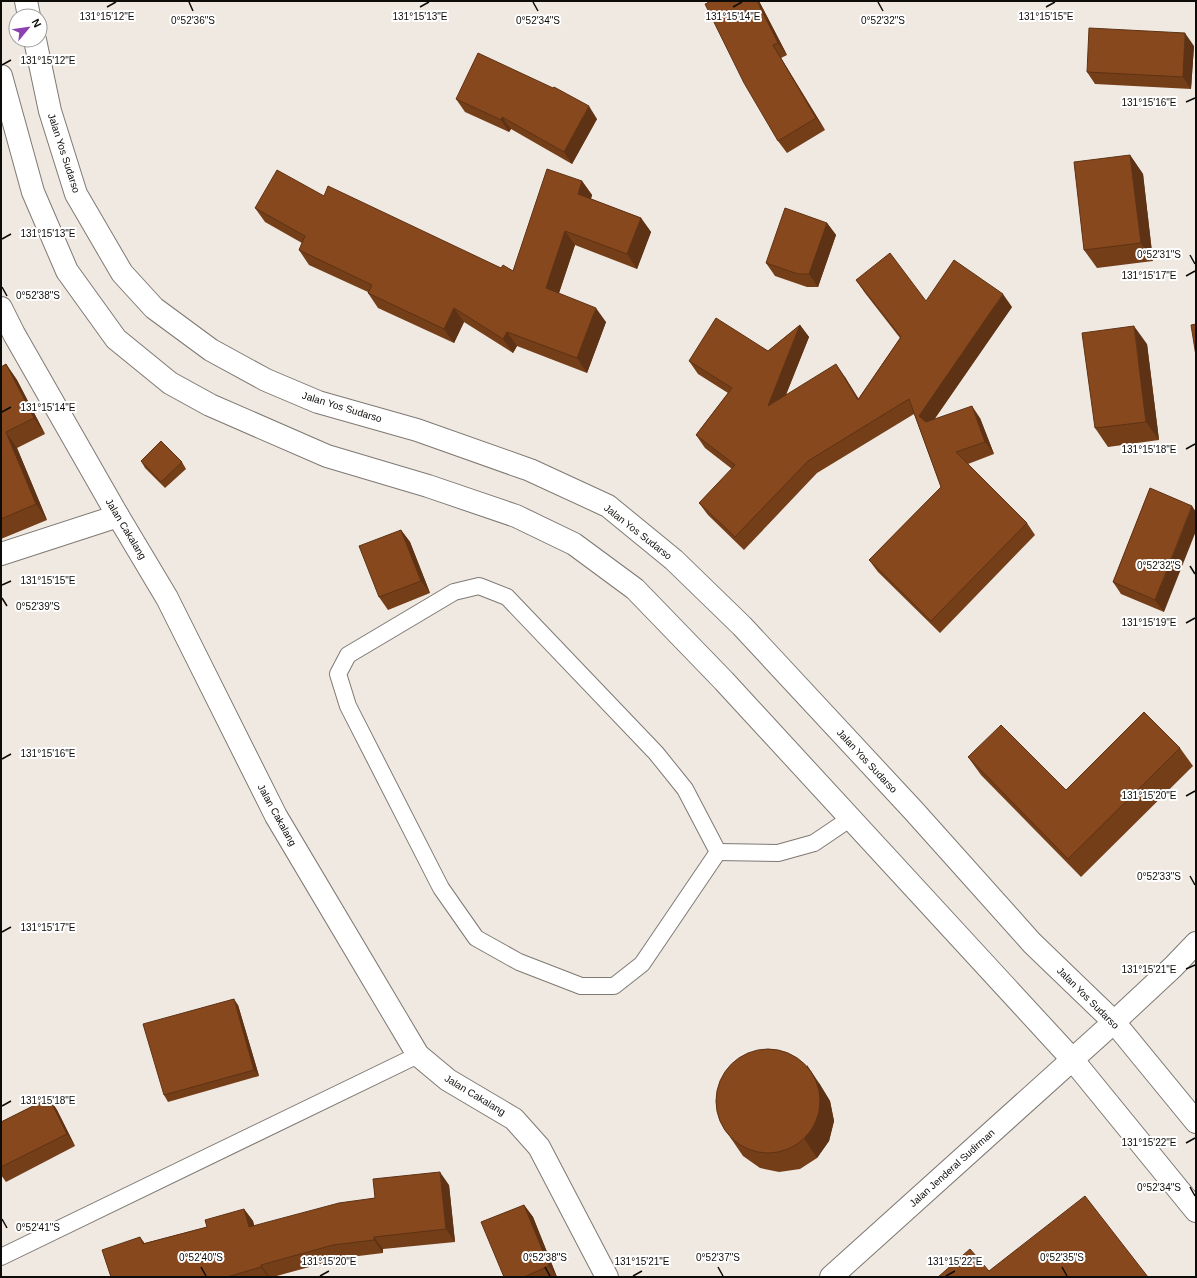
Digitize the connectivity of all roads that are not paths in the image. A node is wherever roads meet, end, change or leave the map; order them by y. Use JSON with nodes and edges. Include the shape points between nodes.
{"nodes":[{"id":1,"x":37,"y":48,"type":"edge"},
{"id":2,"x":1,"y":76,"type":"edge"},
{"id":3,"x":1,"y":308,"type":"edge"},
{"id":4,"x":118,"y":516,"type":"junction"},
{"id":5,"x":1,"y":554,"type":"edge"},
{"id":6,"x":851,"y":818,"type":"junction"},
{"id":7,"x":718,"y":852,"type":"junction"},
{"id":8,"x":1196,"y":943,"type":"edge"},
{"id":9,"x":1114,"y":1022,"type":"junction"},
{"id":10,"x":418,"y":1055,"type":"junction"},
{"id":11,"x":1072,"y":1058,"type":"junction"},
{"id":12,"x":1196,"y":1122,"type":"edge"},
{"id":13,"x":1196,"y":1211,"type":"edge"},
{"id":14,"x":1,"y":1256,"type":"edge"},
{"id":15,"x":607,"y":1277,"type":"edge"},
{"id":16,"x":831,"y":1277,"type":"edge"}],
"edges":[{"from":1,"to":9,"type":"main road","name":"Jalan Yos Sudarso","via":[[50,111],[76,194],[122,273],[154,308],[211,350],[266,380],[318,402],[417,430],[530,470],[608,506],[674,560],[742,626],[913,810],[1032,944]]},
{"from":2,"to":6,"type":"main road","via":[[33,192],[67,271],[116,339],[170,383],[210,405],[328,456],[516,516],[574,544],[635,589]]},
{"from":3,"to":4,"type":"main road","name":"Jalan Cakalang"},
{"from":4,"to":5,"type":"main road"},
{"from":4,"to":10,"type":"main road","name":"Jalan Cakalang","via":[[167,598],[276,816]]},
{"from":6,"to":7,"type":"lane","via":[[814,843],[778,853]]},
{"from":6,"to":11,"type":"main road"},
{"from":7,"to":7,"type":"lane","via":[[642,964],[614,986],[581,986],[519,962],[476,938],[441,888],[348,706],[338,674],[348,655],[454,592],[479,586],[507,597],[656,754],[685,789]]},
{"from":8,"to":9,"type":"main road","name":"Jalan Jenderal Sudirman"},
{"from":9,"to":11,"type":"main road","name":"Jalan Jenderal Sudirman"},
{"from":9,"to":12,"type":"main road","name":"Jalan Yos Sudarso"},
{"from":10,"to":14,"type":"lane"},
{"from":10,"to":15,"type":"main road","name":"Jalan Cakalang","via":[[448,1080],[514,1119],[539,1147]]},
{"from":11,"to":13,"type":"main road"},
{"from":11,"to":16,"type":"main road","name":"Jalan Jenderal Sudirman"}]}
